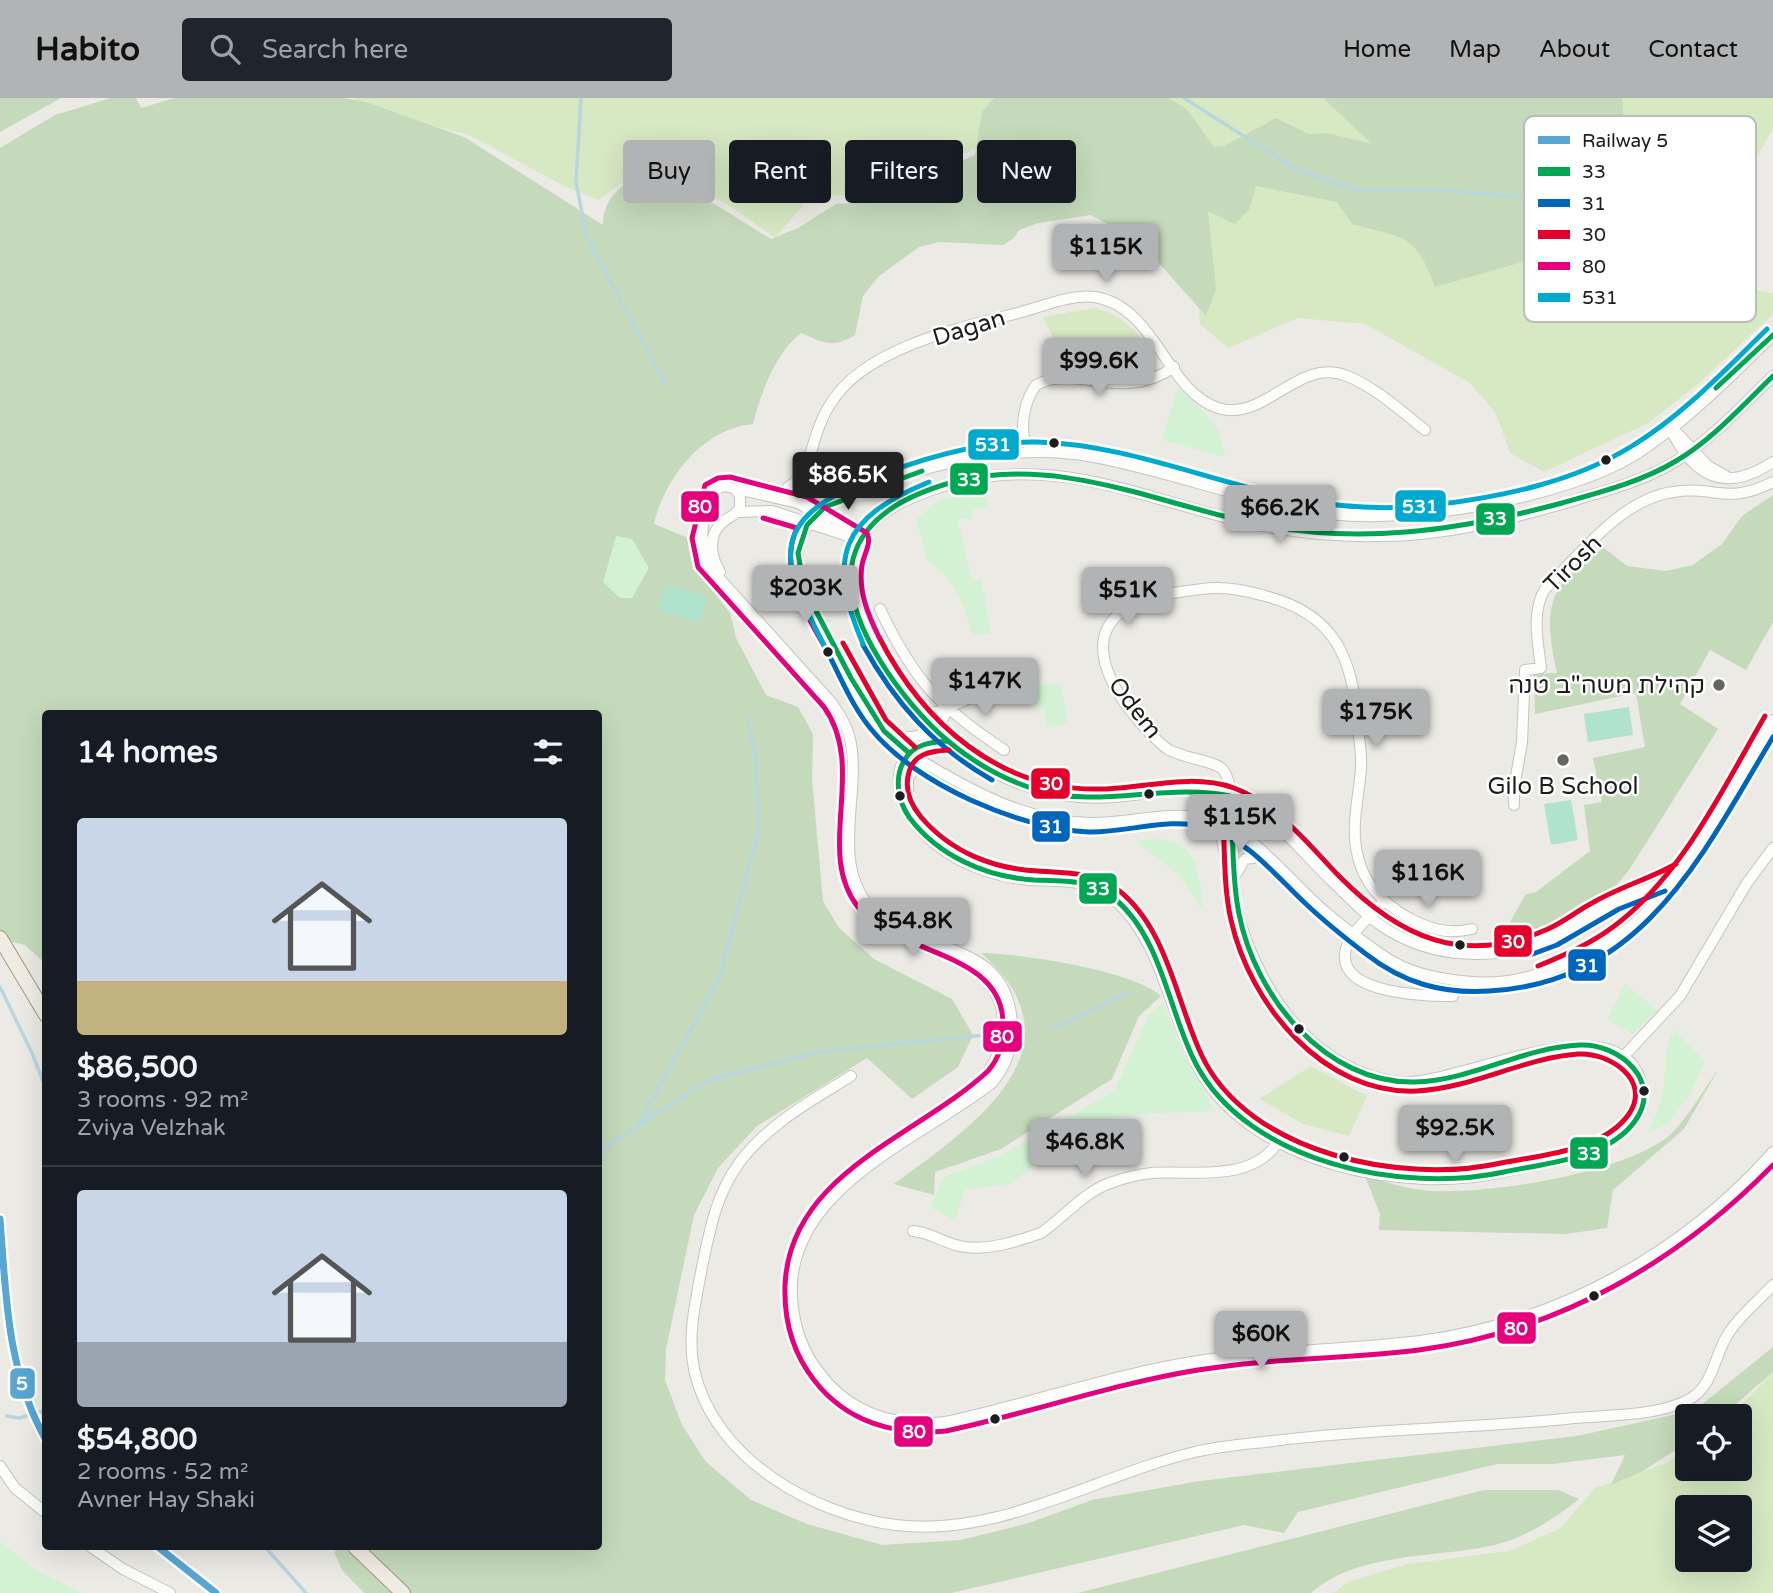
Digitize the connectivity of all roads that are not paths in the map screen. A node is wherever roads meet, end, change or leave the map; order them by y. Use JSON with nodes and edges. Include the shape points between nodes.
{"nodes":[{"id":1,"x":1773,"y":335,"type":"edge"},
{"id":2,"x":1174,"y":367,"type":"junction"},
{"id":3,"x":1773,"y":376,"type":"edge"},
{"id":4,"x":1670,"y":428,"type":"junction"},
{"id":5,"x":1023,"y":429,"type":"junction"},
{"id":6,"x":1425,"y":430,"type":"dead end"},
{"id":7,"x":1038,"y":451,"type":"junction"},
{"id":8,"x":1689,"y":452,"type":"junction"},
{"id":9,"x":1004,"y":453,"type":"junction"},
{"id":10,"x":1773,"y":462,"type":"edge"},
{"id":11,"x":804,"y":475,"type":"junction"},
{"id":12,"x":1773,"y":482,"type":"edge"},
{"id":13,"x":736,"y":490,"type":"junction"},
{"id":14,"x":776,"y":496,"type":"junction"},
{"id":15,"x":709,"y":507,"type":"junction"},
{"id":16,"x":814,"y":510,"type":"junction"},
{"id":17,"x":738,"y":512,"type":"junction"},
{"id":18,"x":728,"y":518,"type":"junction"},
{"id":19,"x":808,"y":523,"type":"junction"},
{"id":20,"x":860,"y":539,"type":"junction"},
{"id":21,"x":724,"y":581,"type":"junction"},
{"id":22,"x":880,"y":608,"type":"dead end"},
{"id":23,"x":976,"y":695,"type":"dead end"},
{"id":24,"x":948,"y":709,"type":"junction"},
{"id":25,"x":919,"y":715,"type":"junction"},
{"id":26,"x":1773,"y":720,"type":"edge"},
{"id":27,"x":936,"y":731,"type":"junction"},
{"id":28,"x":888,"y":736,"type":"junction"},
{"id":29,"x":948,"y":741,"type":"junction"},
{"id":30,"x":929,"y":743,"type":"junction"},
{"id":31,"x":1004,"y":750,"type":"dead end"},
{"id":32,"x":914,"y":756,"type":"junction"},
{"id":33,"x":1222,"y":769,"type":"junction"},
{"id":34,"x":1214,"y":792,"type":"junction"},
{"id":35,"x":1230,"y":796,"type":"junction"},
{"id":36,"x":1514,"y":805,"type":"dead end"},
{"id":37,"x":1215,"y":821,"type":"junction"},
{"id":38,"x":1232,"y":828,"type":"junction"},
{"id":39,"x":1773,"y":848,"type":"edge"},
{"id":40,"x":1266,"y":856,"type":"junction"},
{"id":41,"x":1680,"y":872,"type":"junction"},
{"id":42,"x":1235,"y":876,"type":"junction"},
{"id":43,"x":1384,"y":901,"type":"junction"},
{"id":44,"x":1370,"y":918,"type":"junction"},
{"id":45,"x":1472,"y":929,"type":"dead end"},
{"id":46,"x":1243,"y":930,"type":"junction"},
{"id":47,"x":1355,"y":934,"type":"junction"},
{"id":48,"x":0,"y":938,"type":"edge"},
{"id":49,"x":1453,"y":996,"type":"dead end"},
{"id":50,"x":42,"y":1008,"type":"edge"},
{"id":51,"x":1624,"y":1056,"type":"junction"},
{"id":52,"x":851,"y":1076,"type":"dead end"},
{"id":53,"x":1276,"y":1144,"type":"junction"},
{"id":54,"x":1773,"y":1152,"type":"edge"},
{"id":55,"x":913,"y":1231,"type":"dead end"},
{"id":56,"x":1773,"y":1284,"type":"edge"},
{"id":57,"x":0,"y":1466,"type":"edge"},
{"id":58,"x":42,"y":1510,"type":"edge"},
{"id":59,"x":95,"y":1550,"type":"edge"},
{"id":60,"x":358,"y":1550,"type":"edge"},
{"id":61,"x":170,"y":1593,"type":"edge"},
{"id":62,"x":403,"y":1593,"type":"edge"}],
"edges":[{"from":1,"to":4,"type":"street"},
{"from":2,"to":5,"type":"street","via":[[1149,382],[1129,385],[1043,381],[1030,393]]},
{"from":2,"to":6,"type":"street","name":"Dagan","via":[[1203,401],[1233,410],[1254,405],[1312,374],[1346,375]]},
{"from":2,"to":11,"type":"street","name":"Dagan","via":[[1140,323],[1096,298],[1072,299],[1001,317],[896,351],[850,380],[824,416]]},
{"from":3,"to":8,"type":"street"},
{"from":4,"to":7,"type":"street","via":[[1637,453],[1584,477],[1484,505],[1406,515],[1351,516],[1305,509],[1119,462]]},
{"from":4,"to":8,"type":"street"},
{"from":5,"to":7,"type":"street","via":[[1026,442]]},
{"from":5,"to":9,"type":"street"},
{"from":7,"to":9,"type":"street"},
{"from":8,"to":10,"type":"street","via":[[1706,474],[1728,478],[1751,474]]},
{"from":8,"to":20,"type":"street","via":[[1616,488],[1437,533],[1381,537],[1284,530],[1071,476],[1032,473],[978,477],[924,493],[885,513]]},
{"from":9,"to":16,"type":"street","via":[[942,465]]},
{"from":11,"to":14,"type":"street"},
{"from":11,"to":16,"type":"street","name":"Dagan","via":[[805,496]]},
{"from":12,"to":36,"type":"street","name":"Tirosh","via":[[1740,496],[1684,490],[1656,496],[1613,523],[1545,589],[1537,612],[1541,668],[1525,670]]},
{"from":13,"to":14,"type":"street"},
{"from":13,"to":15,"type":"street","via":[[716,488]]},
{"from":13,"to":17,"type":"street","via":[[741,500]]},
{"from":14,"to":16,"type":"street"},
{"from":15,"to":18,"type":"street","via":[[716,516]]},
{"from":15,"to":21,"type":"street","via":[[701,547],[706,563]]},
{"from":16,"to":19,"type":"street"},
{"from":16,"to":20,"type":"street"},
{"from":17,"to":18,"type":"street"},
{"from":17,"to":19,"type":"street","via":[[772,510]]},
{"from":18,"to":21,"type":"street","via":[[716,530],[712,544]]},
{"from":19,"to":20,"type":"street"},
{"from":19,"to":28,"type":"street","via":[[798,549],[802,581],[851,678]]},
{"from":20,"to":25,"type":"street","via":[[851,577],[853,601],[874,647]]},
{"from":21,"to":54,"type":"street","via":[[831,702],[846,726],[852,752],[849,816],[853,870],[863,899],[888,923],[986,966],[1007,998],[1012,1031],[1006,1062],[992,1083],[832,1197],[803,1235],[793,1266],[796,1325],[815,1368],[834,1390],[861,1409],[910,1424],[955,1420],[1199,1361],[1420,1341],[1506,1323],[1588,1293],[1662,1250],[1725,1202]]},
{"from":22,"to":24,"type":"street","via":[[907,662]]},
{"from":23,"to":24,"type":"street"},
{"from":24,"to":25,"type":"street"},
{"from":24,"to":27,"type":"street"},
{"from":24,"to":31,"type":"street"},
{"from":25,"to":27,"type":"street"},
{"from":26,"to":41,"type":"street"},
{"from":27,"to":28,"type":"street"},
{"from":27,"to":29,"type":"street"},
{"from":27,"to":30,"type":"street"},
{"from":28,"to":32,"type":"street"},
{"from":29,"to":30,"type":"street"},
{"from":29,"to":34,"type":"street","via":[[996,773],[1057,796]]},
{"from":30,"to":32,"type":"street"},
{"from":32,"to":37,"type":"street","via":[[995,802],[1044,817],[1093,823],[1172,817]]},
{"from":32,"to":53,"type":"street","via":[[907,788],[912,820],[950,855],[975,869],[1022,879],[1090,884],[1116,900],[1143,934],[1206,1079],[1227,1107]]},
{"from":33,"to":34,"type":"street","via":[[1222,780]]},
{"from":33,"to":35,"type":"street"},
{"from":33,"to":43,"type":"street","name":"Odem","via":[[1168,749],[1113,685],[1104,661],[1104,636],[1124,610],[1162,596],[1207,588],[1279,599],[1318,623],[1342,651],[1354,686],[1362,765],[1355,828],[1357,856],[1366,878]]},
{"from":34,"to":35,"type":"street"},
{"from":35,"to":37,"type":"street","via":[[1227,808]]},
{"from":35,"to":38,"type":"street"},
{"from":35,"to":44,"type":"street","via":[[1261,814]]},
{"from":37,"to":38,"type":"street"},
{"from":37,"to":46,"type":"street"},
{"from":38,"to":40,"type":"street"},
{"from":38,"to":42,"type":"street"},
{"from":39,"to":51,"type":"street","via":[[1680,996]]},
{"from":40,"to":42,"type":"street","via":[[1248,858]]},
{"from":40,"to":47,"type":"street"},
{"from":41,"to":44,"type":"street","via":[[1553,937],[1504,952],[1469,954],[1424,946]]},
{"from":41,"to":47,"type":"street","via":[[1618,936],[1554,970],[1517,980],[1480,983],[1414,973]]},
{"from":42,"to":46,"type":"street"},
{"from":43,"to":44,"type":"street"},
{"from":43,"to":45,"type":"street","via":[[1436,930]]},
{"from":44,"to":47,"type":"street"},
{"from":46,"to":51,"type":"street","via":[[1268,984],[1302,1032],[1336,1059],[1380,1079],[1432,1080],[1581,1045],[1606,1047]]},
{"from":47,"to":49,"type":"street","via":[[1346,962],[1364,980],[1397,994]]},
{"from":48,"to":50,"type":"main road"},
{"from":51,"to":53,"type":"street","via":[[1637,1070],[1643,1100],[1640,1113],[1621,1134],[1592,1149],[1495,1174],[1460,1181],[1423,1180],[1318,1160]]},
{"from":52,"to":56,"type":"street","via":[[770,1130],[728,1180],[712,1221],[694,1307],[691,1346],[705,1401],[751,1460],[802,1494],[870,1521],[924,1527],[974,1522],[1220,1447],[1341,1433],[1525,1423],[1678,1404],[1702,1391],[1732,1328]]},
{"from":53,"to":55,"type":"street","via":[[1268,1156],[1245,1167],[1214,1173],[1151,1173],[1107,1184],[1041,1233],[996,1245],[961,1247]]},
{"from":57,"to":58,"type":"street","via":[[15,1488]]},
{"from":59,"to":61,"type":"street"},
{"from":60,"to":62,"type":"main road"}]}
